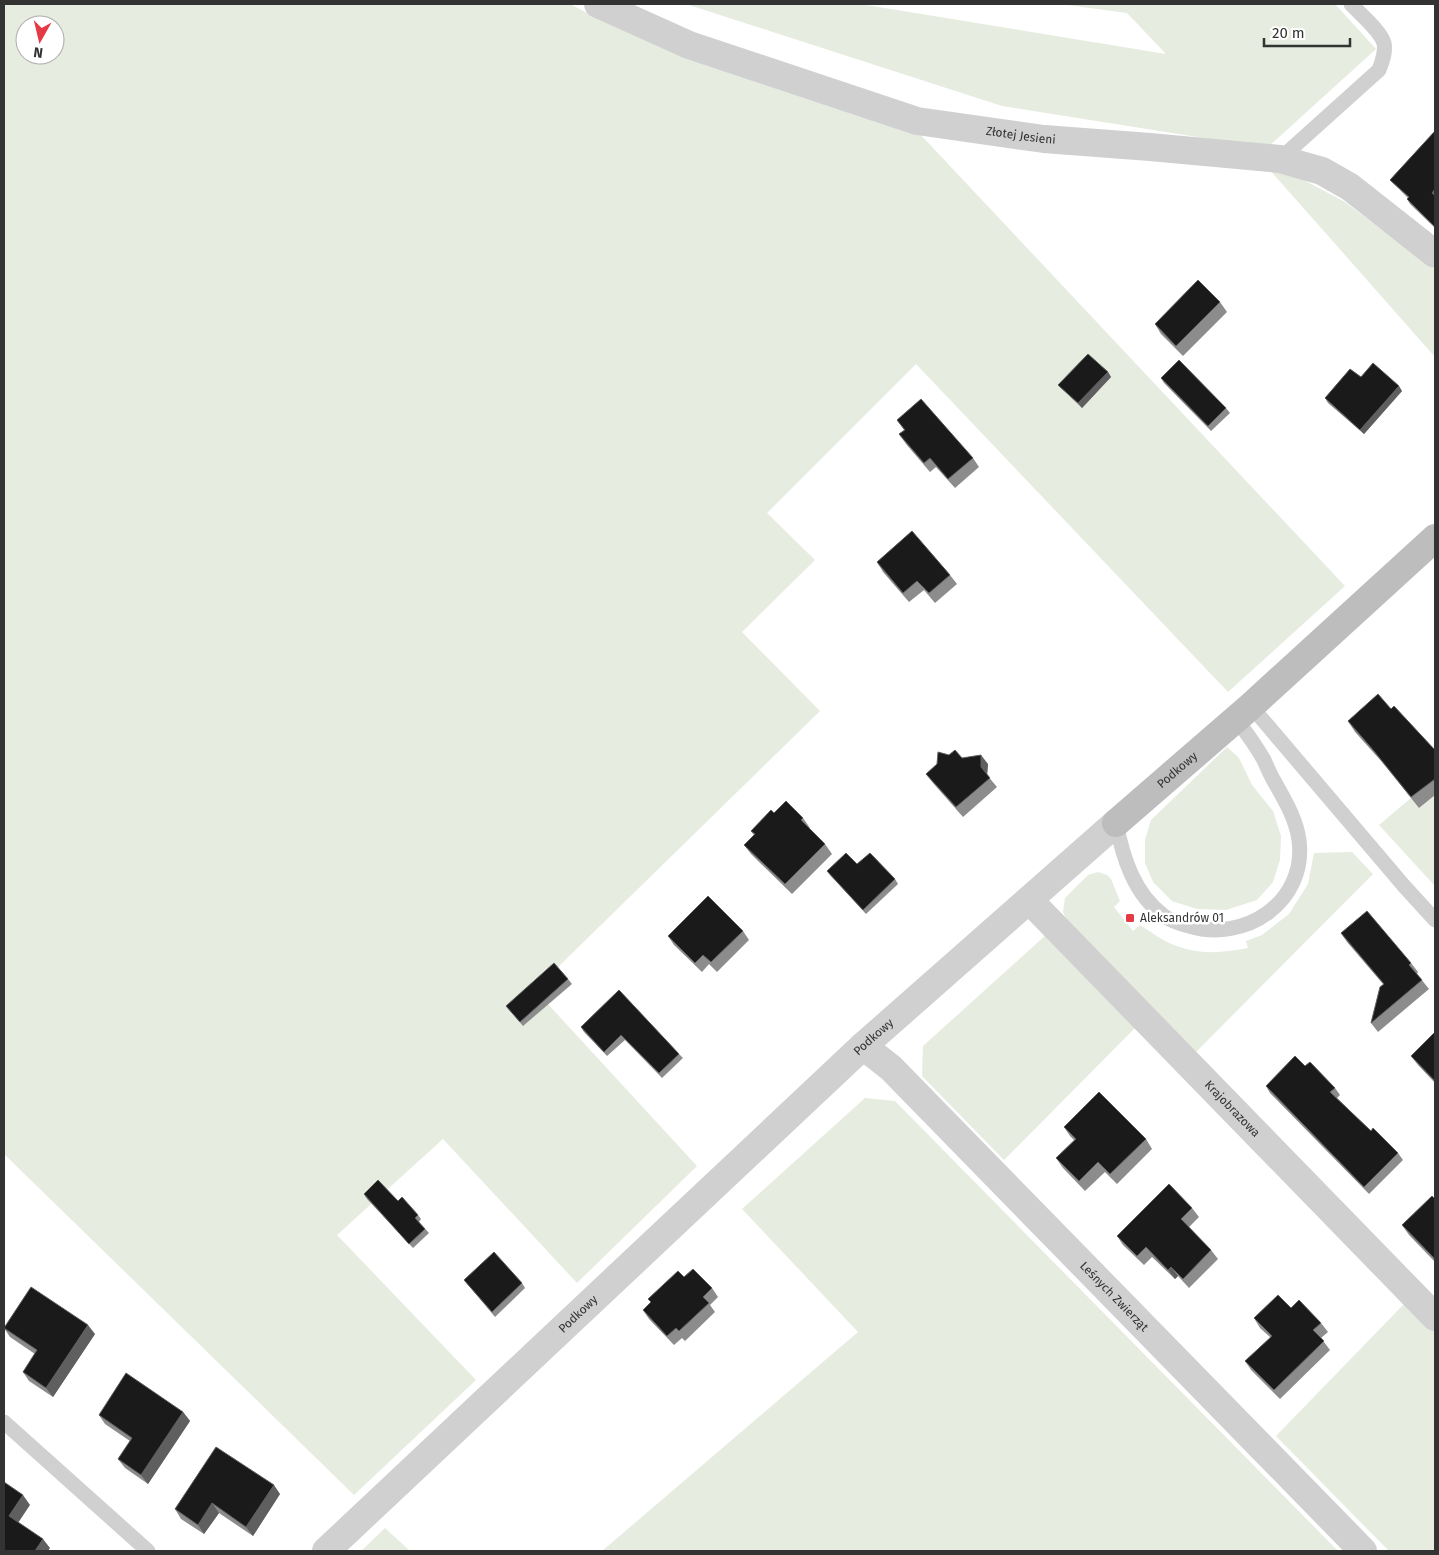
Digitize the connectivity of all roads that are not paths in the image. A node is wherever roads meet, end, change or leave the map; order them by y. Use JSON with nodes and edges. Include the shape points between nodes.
{"nodes":[{"id":1,"x":598,"y":4,"type":"edge"},
{"id":2,"x":1351,"y":4,"type":"edge"},
{"id":3,"x":1280,"y":159,"type":"junction"},
{"id":4,"x":1435,"y":254,"type":"edge"},
{"id":5,"x":1435,"y":538,"type":"edge"},
{"id":6,"x":1244,"y":712,"type":"junction"},
{"id":7,"x":1116,"y":824,"type":"junction"},
{"id":8,"x":1030,"y":901,"type":"junction"},
{"id":9,"x":1435,"y":920,"type":"edge"},
{"id":10,"x":863,"y":1046,"type":"junction"},
{"id":11,"x":1435,"y":1317,"type":"edge"},
{"id":12,"x":4,"y":1422,"type":"edge"},
{"id":13,"x":148,"y":1551,"type":"edge"},
{"id":14,"x":326,"y":1551,"type":"edge"},
{"id":15,"x":1363,"y":1551,"type":"edge"}],
"edges":[{"from":1,"to":3,"type":"street","name":"Złotej Jesieni","via":[[689,45],[917,121],[1044,138]]},
{"from":2,"to":3,"type":"lane","via":[[1380,34],[1384,59],[1379,70]]},
{"from":3,"to":4,"type":"street","name":"Złotej Jesieni","via":[[1322,171],[1350,187]]},
{"from":5,"to":6,"type":"street","name":"Podkowy"},
{"from":6,"to":7,"type":"street","name":"Podkowy"},
{"from":6,"to":7,"type":"lane","via":[[1293,818],[1299,839],[1300,860],[1295,881],[1280,902],[1262,918],[1241,927],[1202,930],[1165,917],[1138,888],[1122,851]]},
{"from":6,"to":9,"type":"lane"},
{"from":7,"to":8,"type":"street","name":"Podkowy"},
{"from":8,"to":10,"type":"street","name":"Podkowy"},
{"from":8,"to":11,"type":"street","name":"Krajobrazowa"},
{"from":10,"to":14,"type":"street","name":"Podkowy"},
{"from":10,"to":15,"type":"street","name":"Leśnych Zwierząt","via":[[891,1068]]},
{"from":12,"to":13,"type":"lane"}]}
